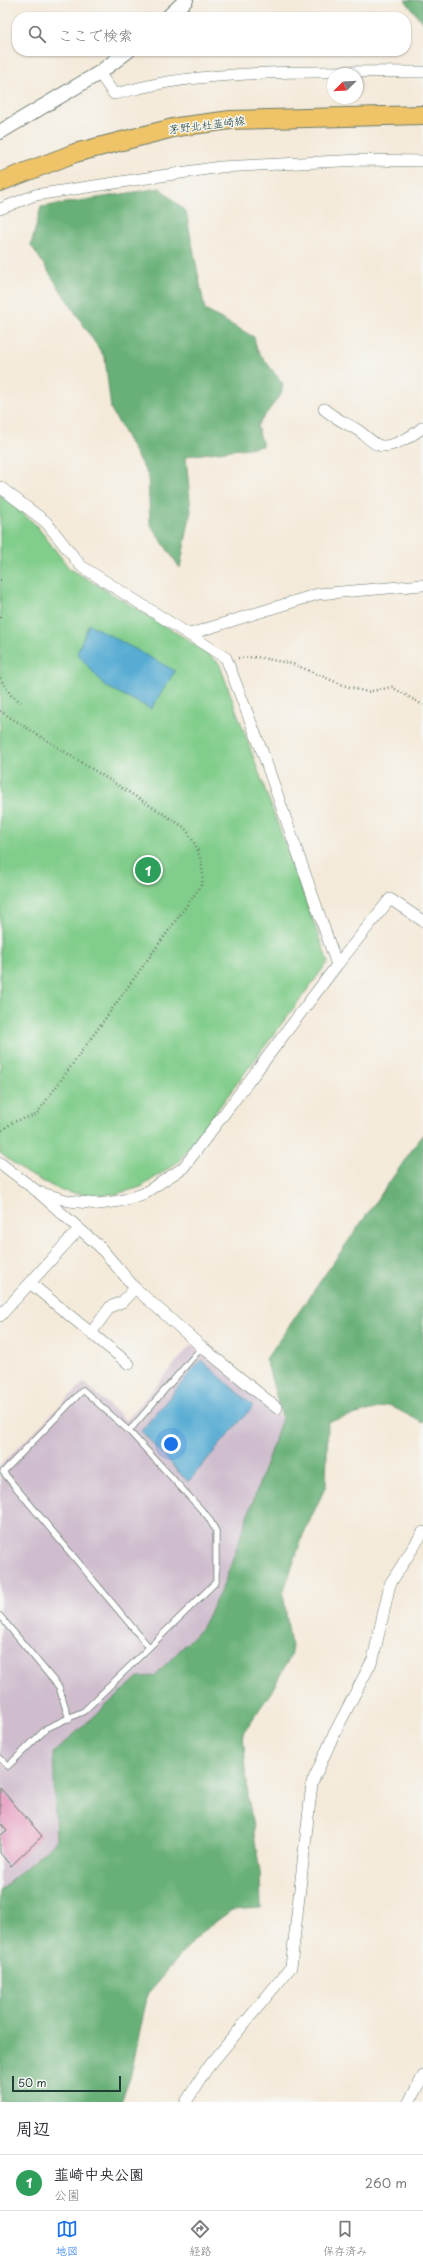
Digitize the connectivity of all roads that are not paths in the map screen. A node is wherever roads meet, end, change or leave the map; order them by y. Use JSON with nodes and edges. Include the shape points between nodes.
{"nodes":[{"id":1,"x":182,"y":1,"type":"edge"},
{"id":2,"x":172,"y":12,"type":"edge"},
{"id":3,"x":121,"y":56,"type":"edge"},
{"id":4,"x":423,"y":72,"type":"edge"},
{"id":5,"x":99,"y":73,"type":"junction"},
{"id":6,"x":423,"y":115,"type":"edge"},
{"id":7,"x":0,"y":132,"type":"edge"},
{"id":8,"x":423,"y":161,"type":"edge"},
{"id":9,"x":0,"y":182,"type":"edge"},
{"id":10,"x":0,"y":209,"type":"edge"},
{"id":11,"x":324,"y":409,"type":"dead end"},
{"id":12,"x":423,"y":427,"type":"edge"},
{"id":13,"x":0,"y":487,"type":"edge"},
{"id":14,"x":423,"y":585,"type":"edge"},
{"id":15,"x":190,"y":634,"type":"junction"},
{"id":16,"x":423,"y":921,"type":"edge"},
{"id":17,"x":330,"y":941,"type":"junction"},
{"id":18,"x":350,"y":950,"type":"junction"},
{"id":19,"x":337,"y":965,"type":"junction"},
{"id":20,"x":0,"y":1163,"type":"edge"},
{"id":21,"x":38,"y":1192,"type":"junction"},
{"id":22,"x":79,"y":1229,"type":"junction"},
{"id":23,"x":30,"y":1283,"type":"junction"},
{"id":24,"x":135,"y":1288,"type":"junction"},
{"id":25,"x":0,"y":1316,"type":"edge"},
{"id":26,"x":90,"y":1333,"type":"junction"},
{"id":27,"x":202,"y":1347,"type":"junction"},
{"id":28,"x":129,"y":1364,"type":"dead end"},
{"id":29,"x":277,"y":1408,"type":"dead end"},
{"id":30,"x":129,"y":1431,"type":"junction"},
{"id":31,"x":423,"y":1532,"type":"edge"},
{"id":32,"x":0,"y":1616,"type":"edge"},
{"id":33,"x":149,"y":1647,"type":"junction"},
{"id":34,"x":69,"y":1719,"type":"junction"},
{"id":35,"x":0,"y":1758,"type":"edge"},
{"id":36,"x":423,"y":2076,"type":"edge"},
{"id":37,"x":186,"y":2102,"type":"edge"},
{"id":38,"x":409,"y":2102,"type":"edge"}],
"edges":[{"from":1,"to":2,"type":"street"},
{"from":3,"to":5,"type":"street"},
{"from":4,"to":5,"type":"street","via":[[302,72],[209,78],[167,82],[114,94]]},
{"from":5,"to":7,"type":"street"},
{"from":6,"to":9,"type":"main road","name":"茅野北杜韮崎線","via":[[231,120],[177,127],[75,153]]},
{"from":8,"to":10,"type":"street","via":[[361,160],[220,167],[35,196]]},
{"from":11,"to":12,"type":"street","via":[[379,446],[388,446],[413,436]]},
{"from":13,"to":15,"type":"street","via":[[46,522],[81,566]]},
{"from":14,"to":15,"type":"street","via":[[318,594]]},
{"from":15,"to":17,"type":"street","via":[[226,658]]},
{"from":16,"to":18,"type":"street","via":[[390,899]]},
{"from":17,"to":18,"type":"street"},
{"from":17,"to":19,"type":"street"},
{"from":18,"to":19,"type":"street"},
{"from":19,"to":21,"type":"street","via":[[183,1168],[143,1194],[120,1201],[99,1204],[69,1201]]},
{"from":20,"to":21,"type":"street"},
{"from":21,"to":22,"type":"street"},
{"from":22,"to":23,"type":"street"},
{"from":22,"to":24,"type":"street","via":[[100,1247]]},
{"from":23,"to":25,"type":"street"},
{"from":23,"to":26,"type":"street"},
{"from":24,"to":26,"type":"street","via":[[122,1302],[110,1307]]},
{"from":24,"to":27,"type":"street"},
{"from":26,"to":28,"type":"street"},
{"from":27,"to":29,"type":"street"},
{"from":27,"to":30,"type":"lane"},
{"from":30,"to":33,"type":"lane","via":[[208,1517],[216,1531],[216,1582]]},
{"from":30,"to":33,"type":"lane","via":[[83,1390],[3,1472]]},
{"from":31,"to":37,"type":"street","via":[[390,1584],[373,1659],[312,1783],[291,1967],[206,2070]]},
{"from":32,"to":34,"type":"lane","via":[[59,1687]]},
{"from":33,"to":34,"type":"lane","via":[[84,1711]]},
{"from":34,"to":35,"type":"lane","via":[[47,1728],[8,1766]]},
{"from":36,"to":38,"type":"street"}]}
